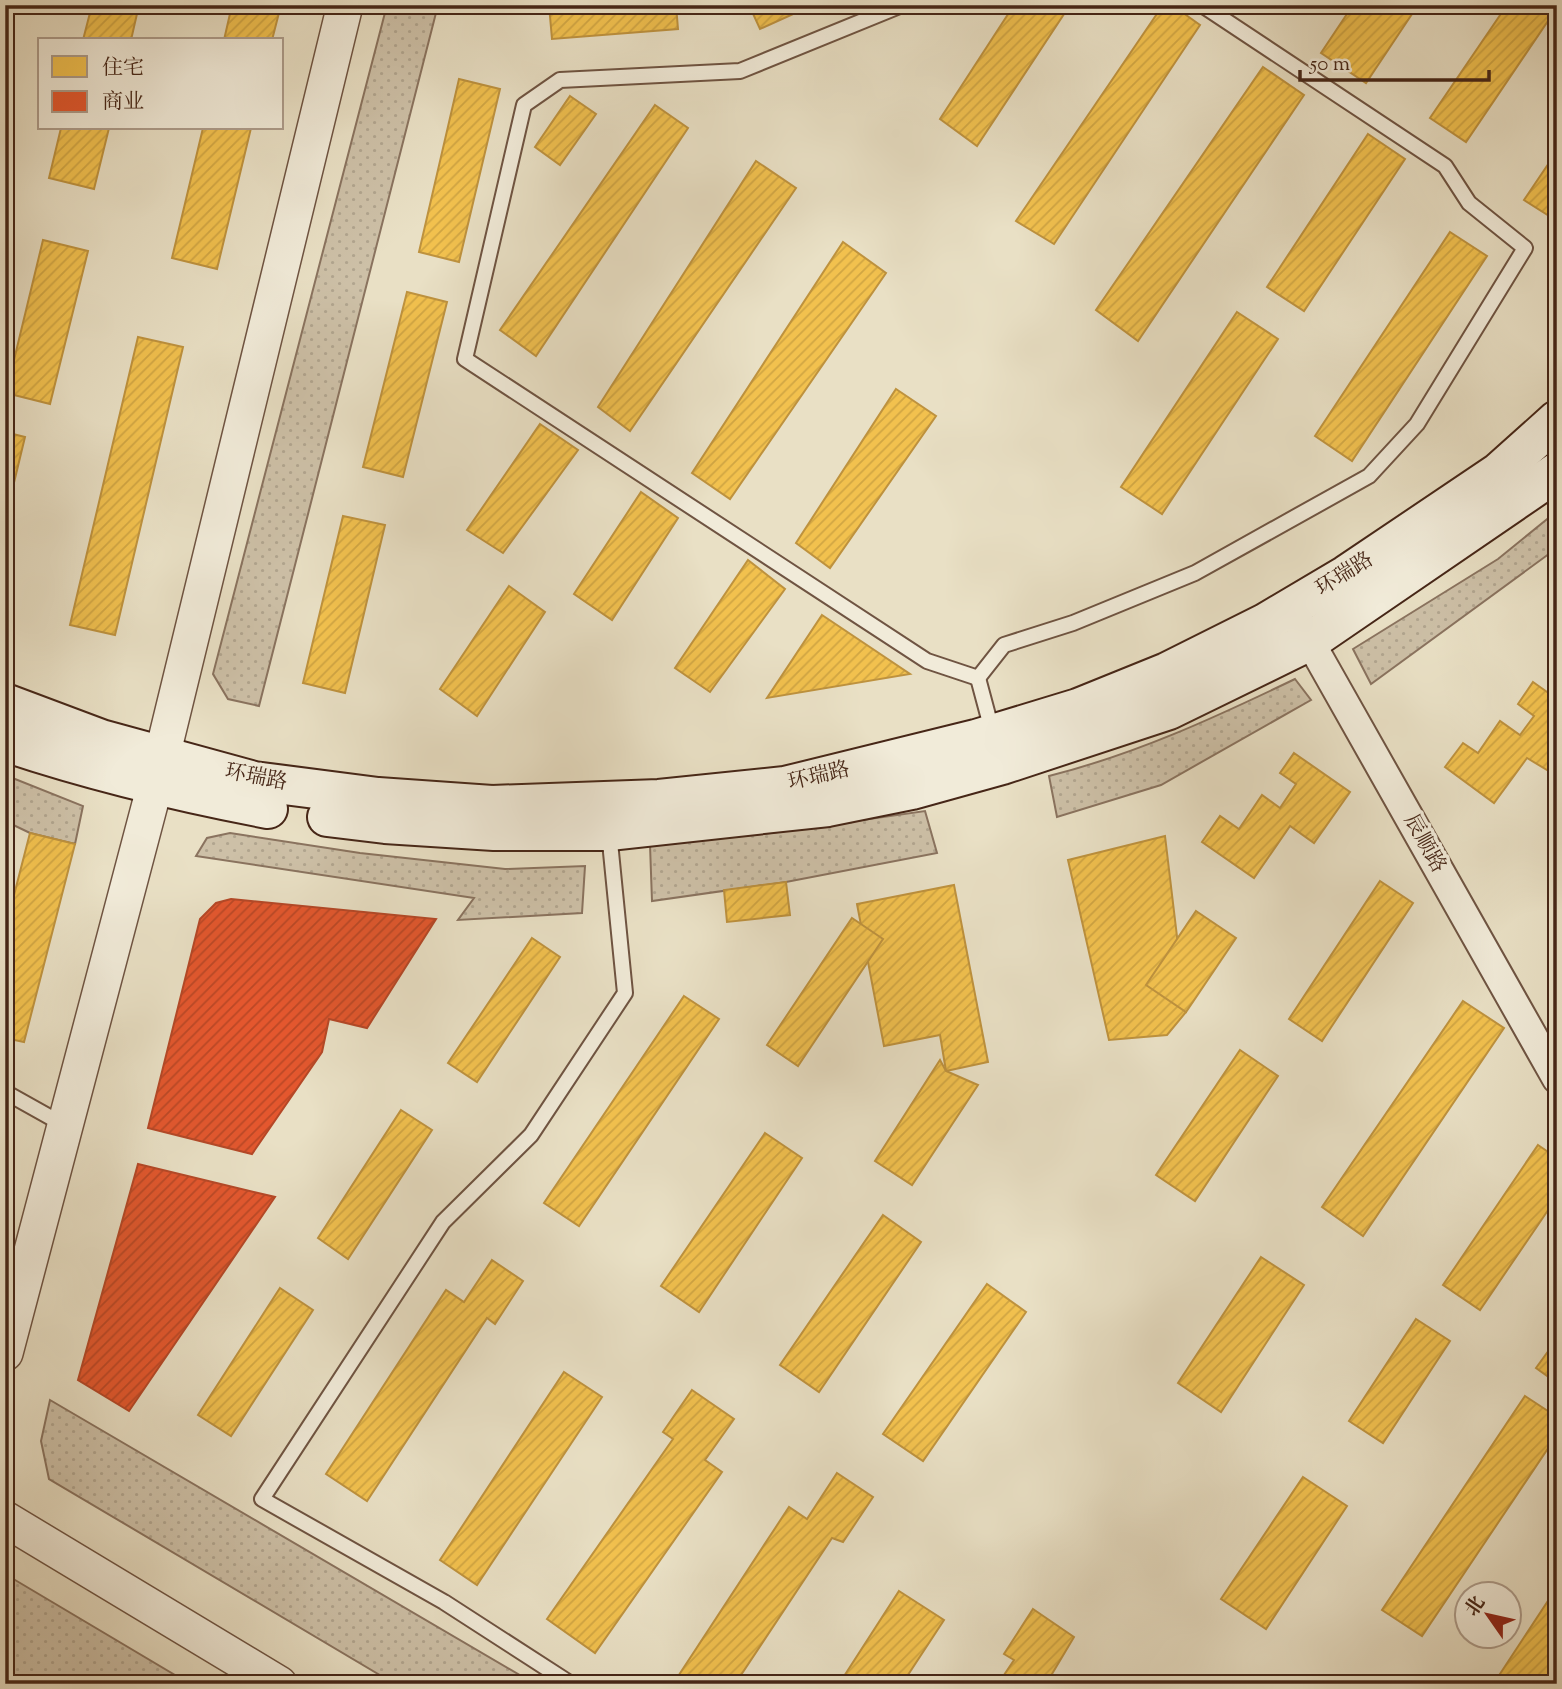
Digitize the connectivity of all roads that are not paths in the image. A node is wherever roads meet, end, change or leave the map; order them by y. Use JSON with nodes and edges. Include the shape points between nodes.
{"nodes":[{"id":1,"x":345,"y":5,"type":"edge"},
{"id":2,"x":902,"y":5,"type":"edge"},
{"id":3,"x":1202,"y":5,"type":"edge"},
{"id":4,"x":1557,"y":420,"type":"edge"},
{"id":5,"x":1557,"y":472,"type":"edge"},
{"id":6,"x":1290,"y":608,"type":"junction"},
{"id":7,"x":1310,"y":641,"type":"junction"},
{"id":8,"x":978,"y":678,"type":"junction"},
{"id":9,"x":5,"y":703,"type":"edge"},
{"id":10,"x":5,"y":742,"type":"edge"},
{"id":11,"x":998,"y":750,"type":"junction"},
{"id":12,"x":158,"y":770,"type":"junction"},
{"id":13,"x":609,"y":831,"type":"junction"},
{"id":14,"x":1557,"y":1079,"type":"edge"},
{"id":15,"x":5,"y":1092,"type":"edge"},
{"id":16,"x":64,"y":1125,"type":"junction"},
{"id":17,"x":5,"y":1353,"type":"edge"},
{"id":18,"x":5,"y":1519,"type":"edge"},
{"id":19,"x":279,"y":1684,"type":"edge"},
{"id":20,"x":571,"y":1684,"type":"edge"}],
"edges":[{"from":1,"to":12,"type":"street"},
{"from":2,"to":8,"type":"lane","via":[[740,71],[560,80],[524,106],[465,359],[927,661]]},
{"from":3,"to":8,"type":"lane","via":[[1445,166],[1469,203],[1525,248],[1417,424],[1369,476],[1195,573],[1073,623],[1004,645]]},
{"from":4,"to":6,"type":"main road","name":"环瑞路","via":[[1499,472]]},
{"from":5,"to":7,"type":"main road","name":"环瑞路"},
{"from":6,"to":7,"type":"street","name":"辰顺路"},
{"from":6,"to":11,"type":"main road","name":"环瑞路","via":[[1167,672],[1078,708]]},
{"from":7,"to":11,"type":"main road","name":"环瑞路","via":[[1169,710]]},
{"from":7,"to":14,"type":"street","name":"辰顺路"},
{"from":8,"to":11,"type":"lane"},
{"from":9,"to":12,"type":"main road","name":"环瑞路","via":[[101,739]]},
{"from":10,"to":12,"type":"main road","name":"环瑞路","via":[[63,761]]},
{"from":11,"to":12,"type":"main road","name":"环瑞路","via":[[785,786],[659,799],[492,805],[378,797]]},
{"from":11,"to":13,"type":"main road","name":"环瑞路","via":[[912,790],[828,807]]},
{"from":12,"to":13,"type":"main road","name":"环瑞路","via":[[266,809],[385,824],[494,831]]},
{"from":12,"to":16,"type":"street"},
{"from":13,"to":20,"type":"lane","via":[[625,993],[531,1135],[443,1222],[262,1499],[444,1602]]},
{"from":15,"to":16,"type":"lane"},
{"from":16,"to":17,"type":"street"},
{"from":18,"to":19,"type":"street"}]}
